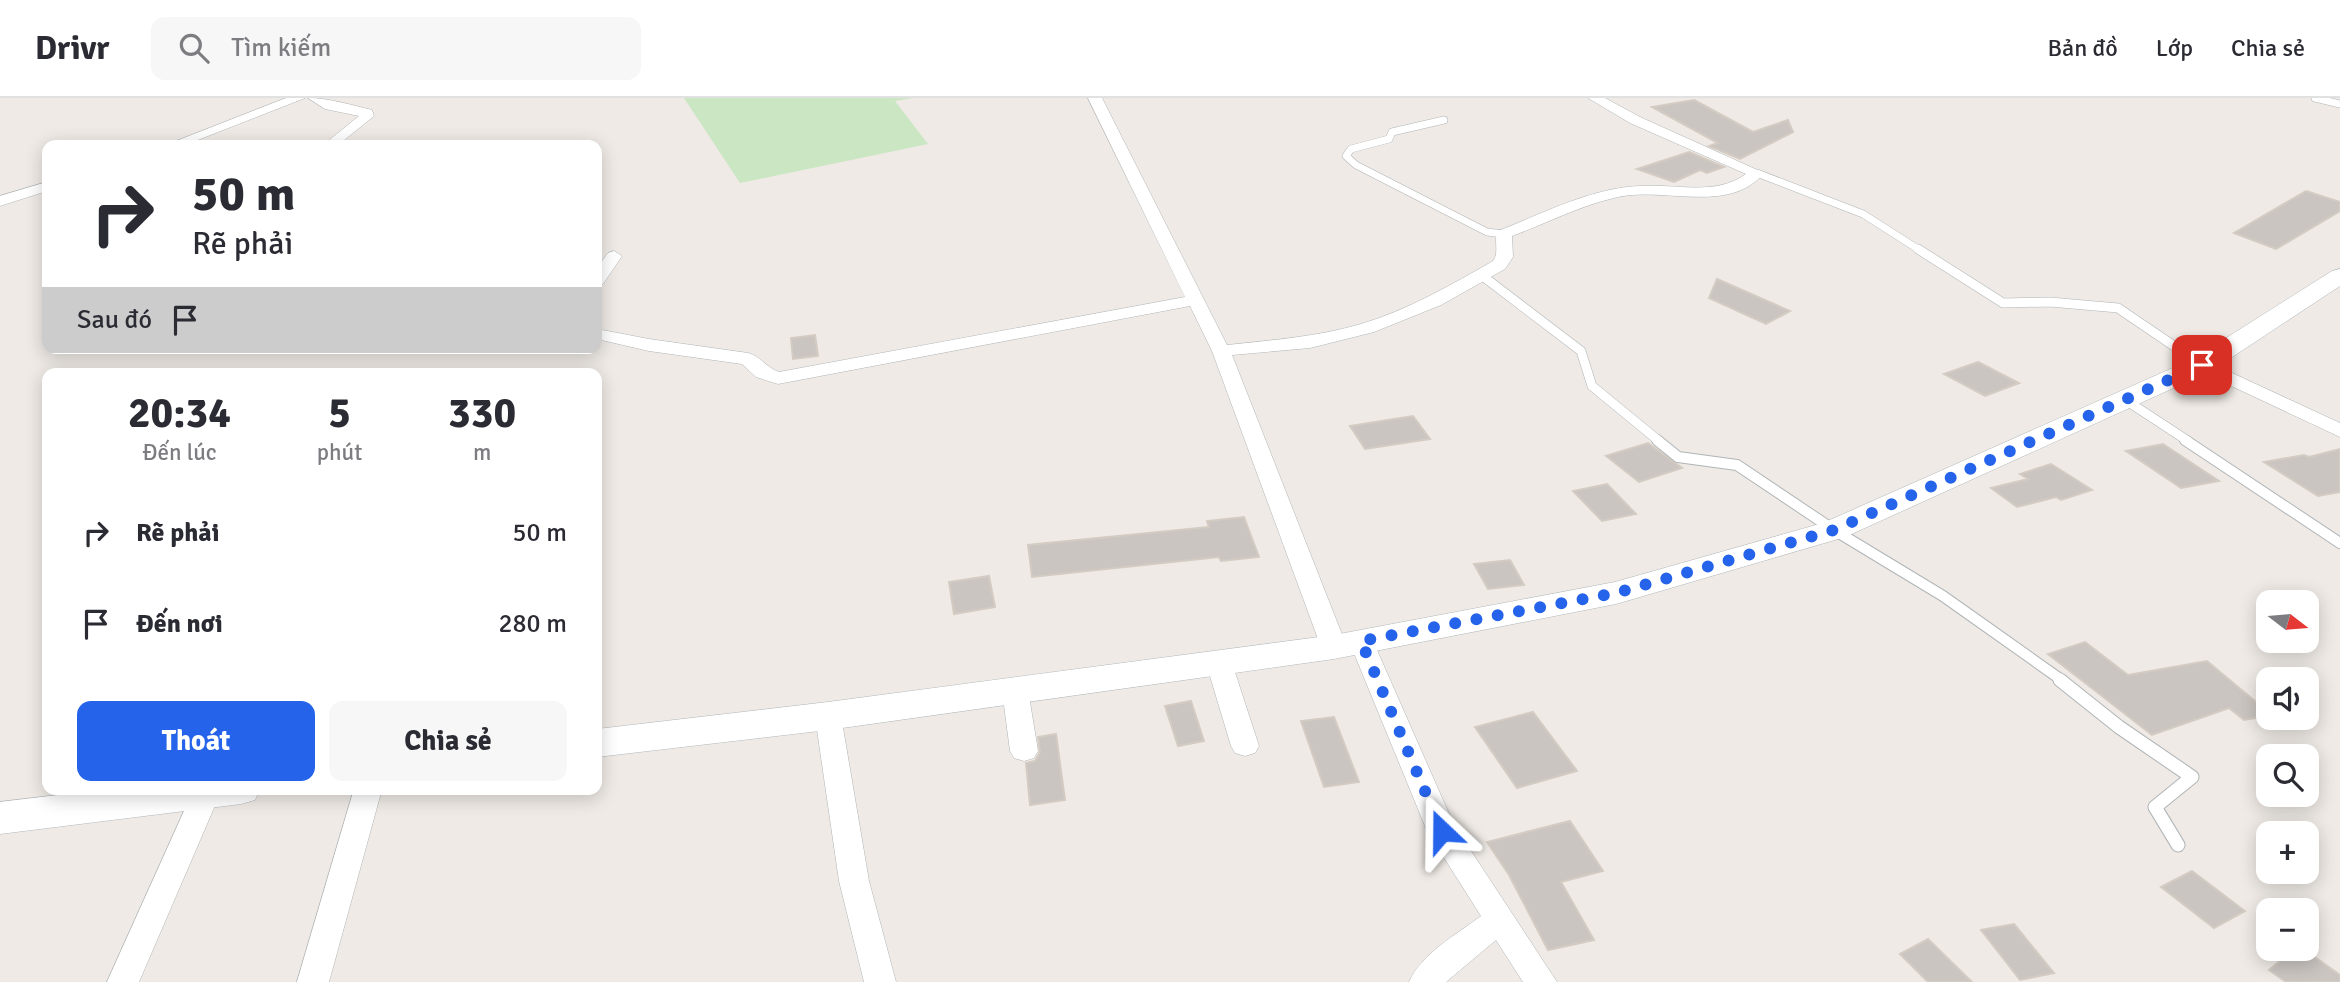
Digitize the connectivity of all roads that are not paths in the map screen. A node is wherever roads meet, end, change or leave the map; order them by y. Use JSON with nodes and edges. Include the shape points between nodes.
{"nodes":[{"id":1,"x":299,"y":98,"type":"edge"},
{"id":2,"x":315,"y":98,"type":"edge"},
{"id":3,"x":1095,"y":98,"type":"edge"},
{"id":4,"x":1595,"y":98,"type":"edge"},
{"id":5,"x":2315,"y":98,"type":"edge"},
{"id":6,"x":2340,"y":104,"type":"edge"},
{"id":7,"x":1444,"y":120,"type":"dead end"},
{"id":8,"x":186,"y":140,"type":"edge"},
{"id":9,"x":336,"y":140,"type":"edge"},
{"id":10,"x":1757,"y":173,"type":"junction"},
{"id":11,"x":42,"y":188,"type":"edge"},
{"id":12,"x":0,"y":201,"type":"edge"},
{"id":13,"x":1504,"y":234,"type":"junction"},
{"id":14,"x":614,"y":256,"type":"dead end"},
{"id":15,"x":602,"y":274,"type":"edge"},
{"id":16,"x":1480,"y":274,"type":"junction"},
{"id":17,"x":2340,"y":276,"type":"edge"},
{"id":18,"x":1195,"y":300,"type":"junction"},
{"id":19,"x":602,"y":335,"type":"edge"},
{"id":20,"x":1221,"y":351,"type":"junction"},
{"id":21,"x":2202,"y":365,"type":"junction"},
{"id":22,"x":2124,"y":399,"type":"junction"},
{"id":23,"x":2340,"y":431,"type":"edge"},
{"id":24,"x":1834,"y":530,"type":"junction"},
{"id":25,"x":2340,"y":543,"type":"edge"},
{"id":26,"x":1348,"y":644,"type":"junction"},
{"id":27,"x":1219,"y":663,"type":"junction"},
{"id":28,"x":1015,"y":690,"type":"junction"},
{"id":29,"x":828,"y":716,"type":"junction"},
{"id":30,"x":602,"y":742,"type":"edge"},
{"id":31,"x":1245,"y":746,"type":"dead end"},
{"id":32,"x":1024,"y":751,"type":"dead end"},
{"id":33,"x":197,"y":795,"type":"edge"},
{"id":34,"x":221,"y":795,"type":"edge"},
{"id":35,"x":366,"y":795,"type":"edge"},
{"id":36,"x":0,"y":818,"type":"edge"},
{"id":37,"x":2178,"y":845,"type":"dead end"},
{"id":38,"x":1500,"y":919,"type":"junction"},
{"id":39,"x":123,"y":982,"type":"edge"},
{"id":40,"x":313,"y":982,"type":"edge"},
{"id":41,"x":880,"y":982,"type":"edge"},
{"id":42,"x":1424,"y":982,"type":"edge"},
{"id":43,"x":1541,"y":982,"type":"edge"}],
"edges":[{"from":1,"to":8,"type":"street"},
{"from":2,"to":9,"type":"street","via":[[330,106],[367,113]]},
{"from":3,"to":18,"type":"street"},
{"from":4,"to":10,"type":"street"},
{"from":5,"to":6,"type":"lane"},
{"from":7,"to":13,"type":"lane","via":[[1392,132],[1389,139],[1351,149],[1346,156],[1487,232]]},
{"from":10,"to":13,"type":"street","via":[[1738,187],[1698,193],[1612,193]]},
{"from":10,"to":21,"type":"lane","via":[[1863,214],[2003,303],[2118,308]]},
{"from":11,"to":12,"type":"street"},
{"from":13,"to":16,"type":"street","via":[[1505,257]]},
{"from":14,"to":15,"type":"street"},
{"from":16,"to":20,"type":"street","via":[[1435,301],[1368,328],[1310,342]]},
{"from":16,"to":24,"type":"lane","via":[[1581,351],[1591,386],[1678,457],[1737,465]]},
{"from":17,"to":21,"type":"street"},
{"from":18,"to":19,"type":"street","via":[[778,378],[763,373],[748,359]]},
{"from":18,"to":20,"type":"street"},
{"from":20,"to":26,"type":"street"},
{"from":21,"to":22,"type":"street"},
{"from":21,"to":23,"type":"street"},
{"from":22,"to":24,"type":"street"},
{"from":22,"to":25,"type":"lane"},
{"from":24,"to":26,"type":"street","via":[[1616,593]]},
{"from":24,"to":37,"type":"lane","via":[[1943,596],[2192,777],[2155,807]]},
{"from":26,"to":27,"type":"street"},
{"from":26,"to":38,"type":"street","via":[[1442,831]]},
{"from":27,"to":28,"type":"street"},
{"from":27,"to":31,"type":"street"},
{"from":28,"to":29,"type":"street"},
{"from":28,"to":32,"type":"street"},
{"from":29,"to":30,"type":"street"},
{"from":29,"to":41,"type":"street","via":[[854,881]]},
{"from":33,"to":36,"type":"street"},
{"from":34,"to":39,"type":"street"},
{"from":35,"to":40,"type":"street"},
{"from":38,"to":42,"type":"street"},
{"from":38,"to":43,"type":"street"}]}
